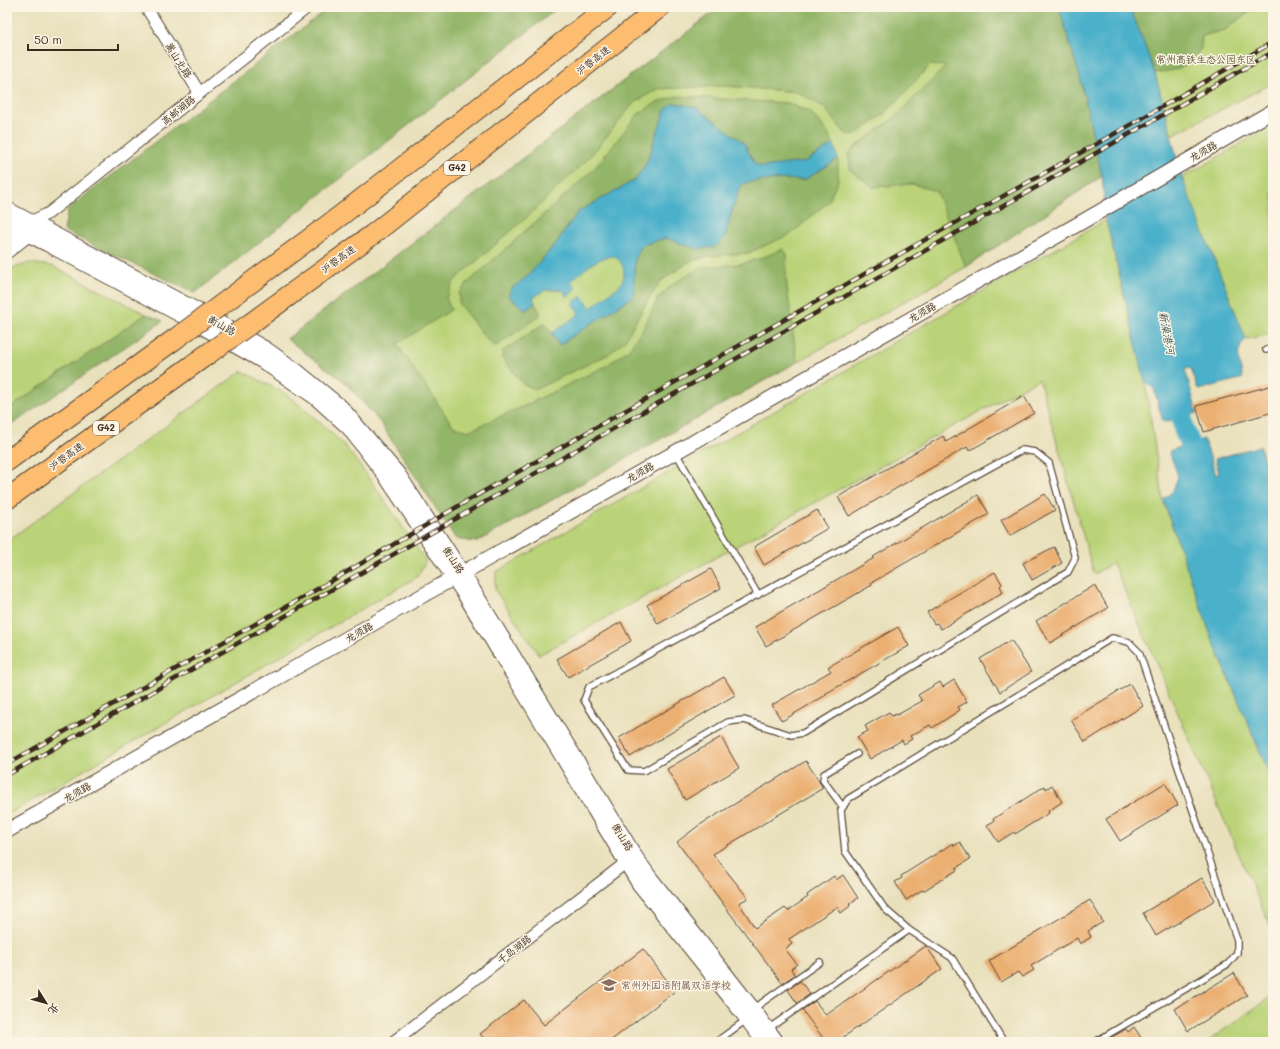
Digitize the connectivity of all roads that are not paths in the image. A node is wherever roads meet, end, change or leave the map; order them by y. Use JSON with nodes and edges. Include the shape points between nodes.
{"nodes":[{"id":1,"x":146,"y":7,"type":"edge"},
{"id":2,"x":308,"y":7,"type":"edge"},
{"id":3,"x":608,"y":7,"type":"edge"},
{"id":4,"x":660,"y":7,"type":"edge"},
{"id":5,"x":199,"y":92,"type":"junction"},
{"id":6,"x":1273,"y":111,"type":"edge"},
{"id":7,"x":7,"y":209,"type":"edge"},
{"id":8,"x":7,"y":224,"type":"edge"},
{"id":9,"x":30,"y":229,"type":"junction"},
{"id":10,"x":7,"y":241,"type":"edge"},
{"id":11,"x":7,"y":253,"type":"edge"},
{"id":12,"x":1273,"y":348,"type":"edge"},
{"id":13,"x":1266,"y":350,"type":"dead end"},
{"id":14,"x":676,"y":452,"type":"junction"},
{"id":15,"x":7,"y":461,"type":"edge"},
{"id":16,"x":7,"y":499,"type":"edge"},
{"id":17,"x":458,"y":576,"type":"junction"},
{"id":18,"x":758,"y":595,"type":"junction"},
{"id":19,"x":857,"y":754,"type":"dead end"},
{"id":20,"x":843,"y":807,"type":"junction"},
{"id":21,"x":7,"y":831,"type":"edge"},
{"id":22,"x":630,"y":859,"type":"junction"},
{"id":23,"x":909,"y":930,"type":"junction"},
{"id":24,"x":820,"y":962,"type":"dead end"},
{"id":25,"x":750,"y":1014,"type":"junction"},
{"id":26,"x":764,"y":1038,"type":"edge"},
{"id":27,"x":393,"y":1042,"type":"edge"},
{"id":28,"x":716,"y":1042,"type":"edge"},
{"id":29,"x":777,"y":1042,"type":"edge"},
{"id":30,"x":1004,"y":1042,"type":"edge"},
{"id":31,"x":1095,"y":1042,"type":"edge"}],
"edges":[{"from":1,"to":5,"type":"street","name":"嵩山北路"},
{"from":2,"to":5,"type":"street","name":"高邮湖路"},
{"from":3,"to":15,"type":"highway","bridge":true,"via":[[340,216]]},
{"from":4,"to":16,"type":"highway","name":"沪蓉高速","number":"G42","bridge":true,"via":[[372,235]]},
{"from":5,"to":9,"type":"street","name":"高邮湖路"},
{"from":6,"to":14,"type":"street","name":"龙须路"},
{"from":7,"to":9,"type":"street","name":"衡山路"},
{"from":8,"to":9,"type":"street","name":"衡山路"},
{"from":9,"to":10,"type":"street","name":"高邮湖路"},
{"from":9,"to":11,"type":"street","name":"高邮湖路"},
{"from":9,"to":17,"type":"street","name":"衡山路","via":[[262,361],[316,398],[348,427]]},
{"from":12,"to":13,"type":"lane"},
{"from":14,"to":17,"type":"street","name":"龙须路"},
{"from":14,"to":18,"type":"lane"},
{"from":17,"to":21,"type":"street","name":"龙须路"},
{"from":17,"to":22,"type":"street","name":"衡山路"},
{"from":18,"to":18,"type":"lane","via":[[1022,450],[1034,452],[1049,463],[1075,558],[1068,572],[803,733],[791,735],[744,720],[728,722],[644,771],[628,770],[584,700],[588,688]]},
{"from":19,"to":20,"type":"lane","via":[[824,774],[823,780]]},
{"from":20,"to":23,"type":"lane","via":[[841,810],[845,851],[885,909]]},
{"from":20,"to":31,"type":"lane","via":[[848,799],[1112,638],[1129,642],[1139,652],[1237,940],[1237,953],[1228,964]]},
{"from":22,"to":25,"type":"street","name":"衡山路","via":[[639,884]]},
{"from":22,"to":27,"type":"street","name":"千岛湖路"},
{"from":23,"to":26,"type":"lane"},
{"from":23,"to":30,"type":"lane","via":[[952,958]]},
{"from":24,"to":25,"type":"lane"},
{"from":25,"to":26,"type":"street","name":"衡山路"},
{"from":25,"to":28,"type":"lane"},
{"from":26,"to":29,"type":"street","name":"衡山路"}]}
